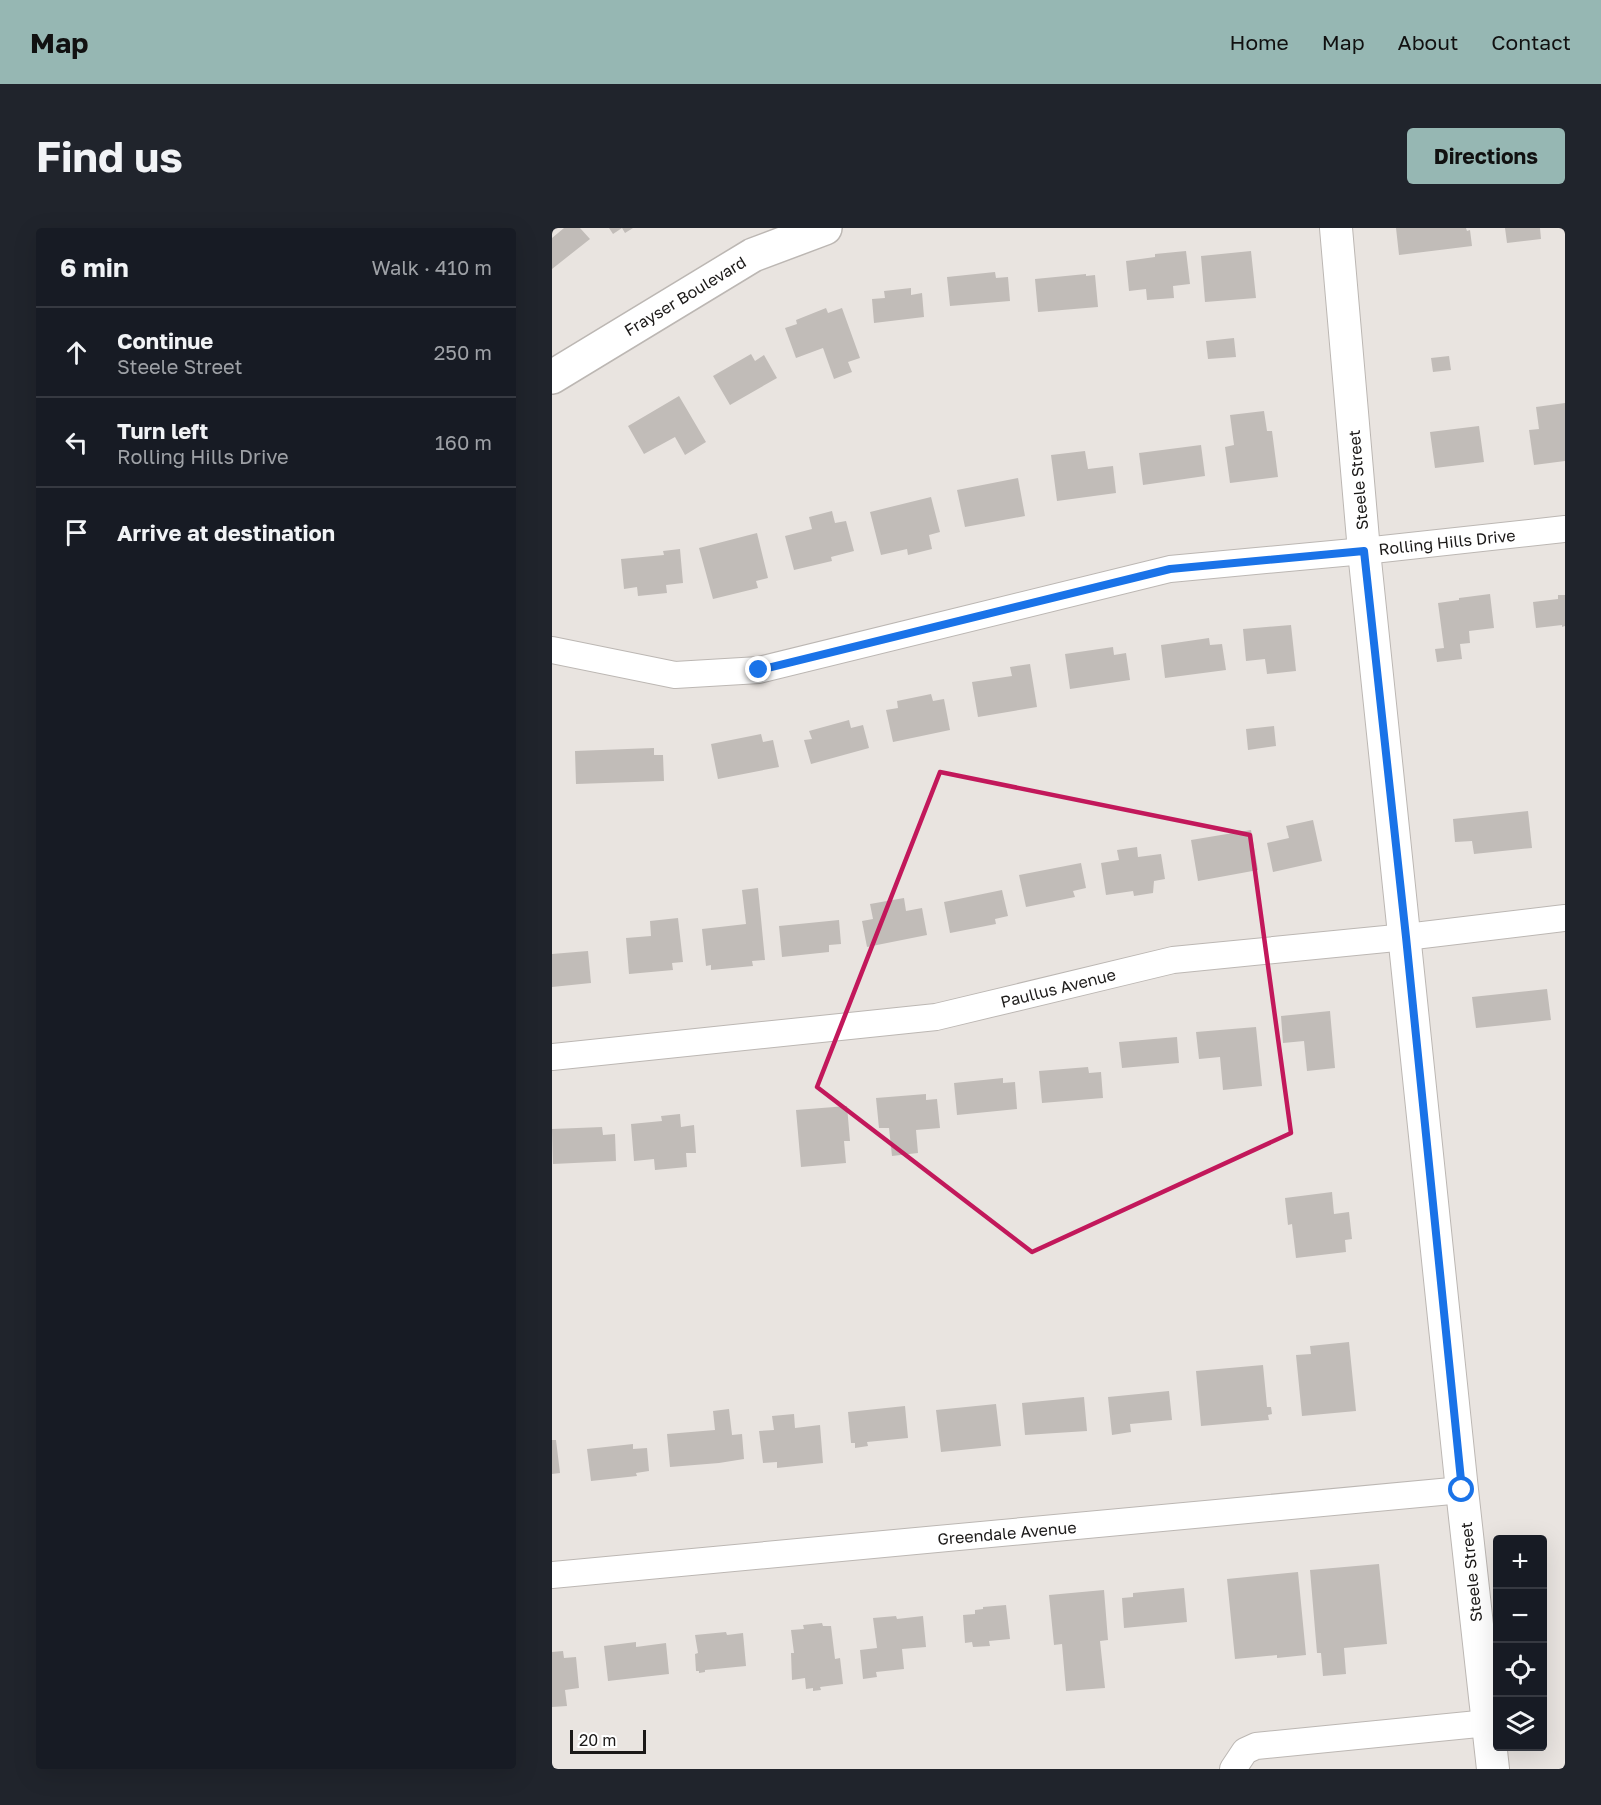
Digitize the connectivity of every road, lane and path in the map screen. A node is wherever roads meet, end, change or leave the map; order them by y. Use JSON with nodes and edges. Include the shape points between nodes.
{"nodes":[{"id":1,"x":825,"y":228,"type":"edge"},
{"id":2,"x":1336,"y":228,"type":"edge"},
{"id":3,"x":552,"y":377,"type":"edge"},
{"id":4,"x":1565,"y":529,"type":"edge"},
{"id":5,"x":1364,"y":551,"type":"junction"},
{"id":6,"x":552,"y":650,"type":"edge"},
{"id":7,"x":1565,"y":918,"type":"edge"},
{"id":8,"x":1406,"y":937,"type":"junction"},
{"id":9,"x":552,"y":1057,"type":"edge"},
{"id":10,"x":1462,"y":1490,"type":"junction"},
{"id":11,"x":552,"y":1575,"type":"edge"},
{"id":12,"x":1488,"y":1724,"type":"junction"},
{"id":13,"x":1233,"y":1769,"type":"edge"},
{"id":14,"x":1493,"y":1769,"type":"edge"}],
"edges":[{"from":1,"to":3,"type":"main road","name":"Frayser Boulevard","via":[[753,255]]},
{"from":2,"to":5,"type":"street","name":"Steele Street"},
{"from":4,"to":5,"type":"street","name":"Rolling Hills Drive"},
{"from":5,"to":6,"type":"street","name":"Rolling Hills Drive","via":[[1170,569],[759,670],[675,675]]},
{"from":5,"to":8,"type":"street","name":"Steele Street"},
{"from":7,"to":8,"type":"street","name":"Paullus Avenue"},
{"from":8,"to":9,"type":"street","name":"Paullus Avenue","via":[[1173,960],[936,1017]]},
{"from":8,"to":10,"type":"street","name":"Steele Street"},
{"from":10,"to":11,"type":"street","name":"Greendale Avenue"},
{"from":10,"to":12,"type":"street","name":"Steele Street"},
{"from":12,"to":13,"type":"street","via":[[1256,1746],[1245,1751]]},
{"from":12,"to":14,"type":"street","name":"Steele Street"}]}
